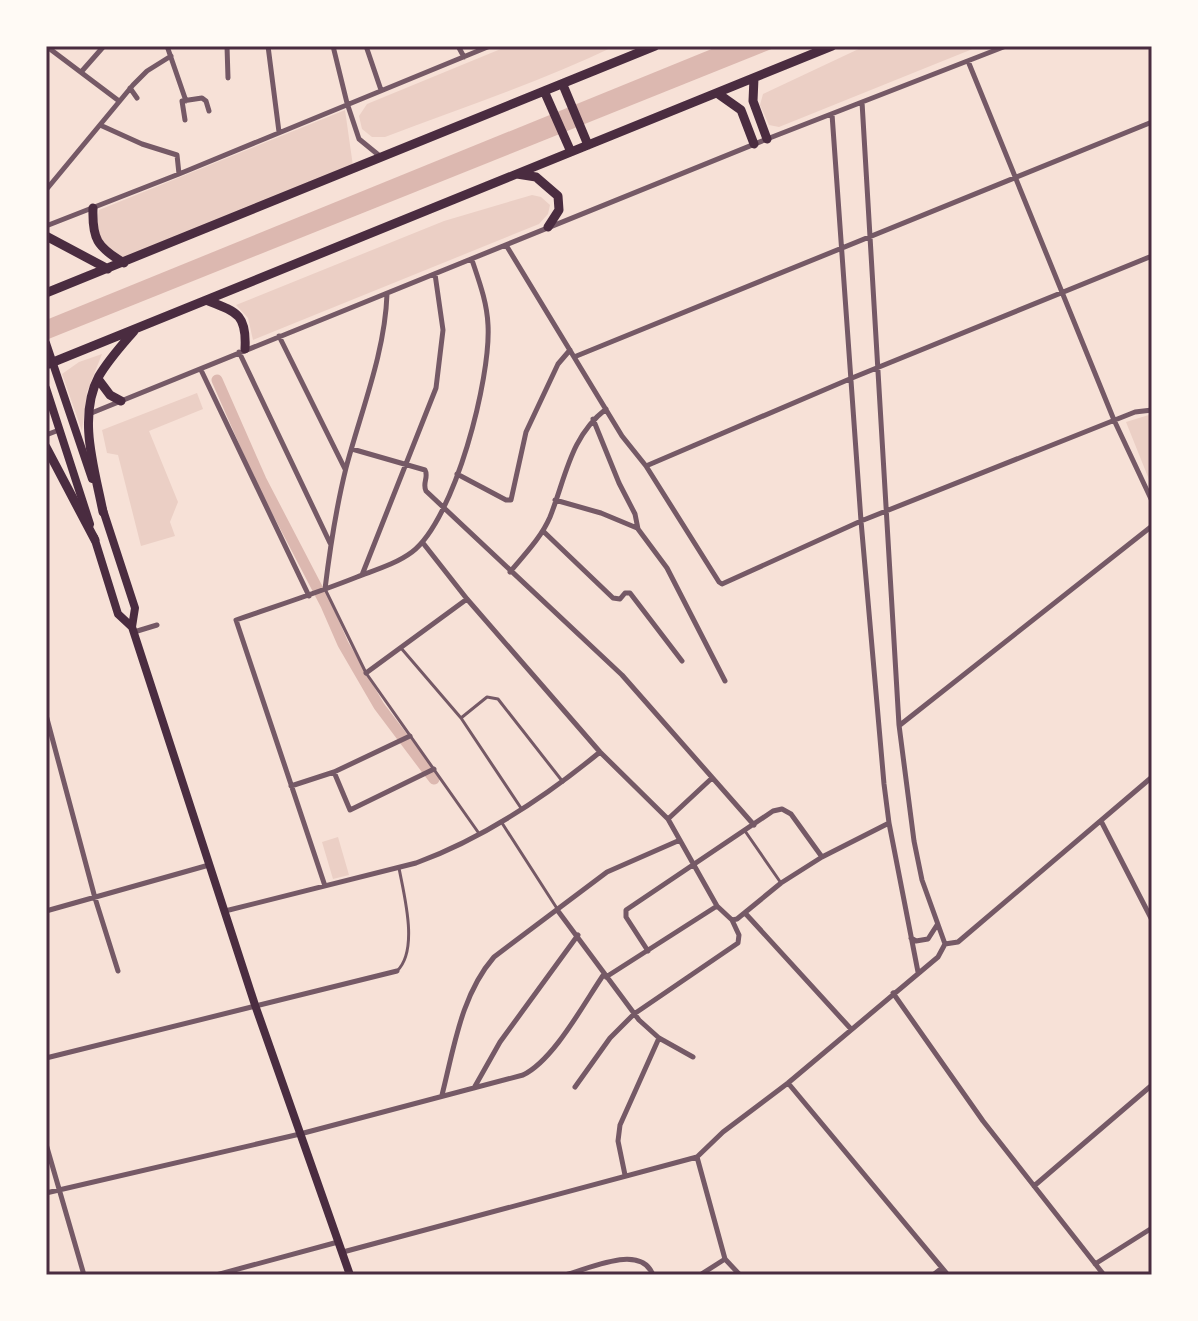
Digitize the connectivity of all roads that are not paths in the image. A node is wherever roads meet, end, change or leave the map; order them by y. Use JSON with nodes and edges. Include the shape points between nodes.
{"nodes":[{"id":1,"x":46,"y":46,"type":"edge"},
{"id":2,"x":104,"y":46,"type":"edge"},
{"id":3,"x":167,"y":46,"type":"edge"},
{"id":4,"x":227,"y":46,"type":"edge"},
{"id":5,"x":268,"y":46,"type":"edge"},
{"id":6,"x":335,"y":46,"type":"edge"},
{"id":7,"x":366,"y":46,"type":"edge"},
{"id":8,"x":458,"y":46,"type":"edge"},
{"id":9,"x":490,"y":46,"type":"edge"},
{"id":10,"x":655,"y":46,"type":"edge"},
{"id":11,"x":832,"y":46,"type":"edge"},
{"id":12,"x":1006,"y":46,"type":"edge"},
{"id":13,"x":171,"y":56,"type":"junction"},
{"id":14,"x":464,"y":57,"type":"junction"},
{"id":15,"x":968,"y":61,"type":"junction"},
{"id":16,"x":82,"y":71,"type":"junction"},
{"id":17,"x":228,"y":78,"type":"dead end"},
{"id":18,"x":754,"y":78,"type":"junction"},
{"id":19,"x":563,"y":85,"type":"junction"},
{"id":20,"x":130,"y":88,"type":"junction"},
{"id":21,"x":381,"y":90,"type":"junction"},
{"id":22,"x":545,"y":93,"type":"junction"},
{"id":23,"x":717,"y":93,"type":"junction"},
{"id":24,"x":137,"y":98,"type":"dead end"},
{"id":25,"x":119,"y":101,"type":"junction"},
{"id":26,"x":186,"y":101,"type":"junction"},
{"id":27,"x":862,"y":102,"type":"junction"},
{"id":28,"x":347,"y":103,"type":"junction"},
{"id":29,"x":209,"y":111,"type":"dead end"},
{"id":30,"x":832,"y":114,"type":"junction"},
{"id":31,"x":185,"y":120,"type":"dead end"},
{"id":32,"x":1152,"y":122,"type":"edge"},
{"id":33,"x":100,"y":125,"type":"junction"},
{"id":34,"x":279,"y":132,"type":"junction"},
{"id":35,"x":767,"y":139,"type":"junction"},
{"id":36,"x":754,"y":144,"type":"junction"},
{"id":37,"x":588,"y":145,"type":"junction"},
{"id":38,"x":571,"y":152,"type":"junction"},
{"id":39,"x":382,"y":158,"type":"junction"},
{"id":40,"x":179,"y":174,"type":"junction"},
{"id":41,"x":517,"y":174,"type":"junction"},
{"id":42,"x":1014,"y":176,"type":"junction"},
{"id":43,"x":46,"y":190,"type":"edge"},
{"id":44,"x":93,"y":208,"type":"junction"},
{"id":45,"x":46,"y":226,"type":"edge"},
{"id":46,"x":548,"y":227,"type":"junction"},
{"id":47,"x":46,"y":236,"type":"edge"},
{"id":48,"x":869,"y":237,"type":"junction"},
{"id":49,"x":506,"y":245,"type":"junction"},
{"id":50,"x":841,"y":248,"type":"junction"},
{"id":51,"x":1152,"y":256,"type":"edge"},
{"id":52,"x":472,"y":260,"type":"junction"},
{"id":53,"x":124,"y":263,"type":"junction"},
{"id":54,"x":108,"y":269,"type":"junction"},
{"id":55,"x":435,"y":274,"type":"junction"},
{"id":56,"x":46,"y":293,"type":"edge"},
{"id":57,"x":387,"y":294,"type":"junction"},
{"id":58,"x":1063,"y":294,"type":"junction"},
{"id":59,"x":206,"y":300,"type":"junction"},
{"id":60,"x":136,"y":329,"type":"junction"},
{"id":61,"x":279,"y":336,"type":"junction"},
{"id":62,"x":47,"y":346,"type":"edge"},
{"id":63,"x":570,"y":350,"type":"junction"},
{"id":64,"x":242,"y":351,"type":"junction"},
{"id":65,"x":574,"y":357,"type":"junction"},
{"id":66,"x":49,"y":364,"type":"edge"},
{"id":67,"x":879,"y":369,"type":"junction"},
{"id":68,"x":201,"y":370,"type":"junction"},
{"id":69,"x":852,"y":378,"type":"junction"},
{"id":70,"x":98,"y":379,"type":"junction"},
{"id":71,"x":46,"y":388,"type":"edge"},
{"id":72,"x":121,"y":401,"type":"junction"},
{"id":73,"x":606,"y":409,"type":"junction"},
{"id":74,"x":1152,"y":410,"type":"edge"},
{"id":75,"x":88,"y":414,"type":"junction"},
{"id":76,"x":593,"y":419,"type":"junction"},
{"id":77,"x":1114,"y":420,"type":"junction"},
{"id":78,"x":60,"y":430,"type":"junction"},
{"id":79,"x":46,"y":435,"type":"edge"},
{"id":80,"x":46,"y":447,"type":"edge"},
{"id":81,"x":352,"y":449,"type":"junction"},
{"id":82,"x":405,"y":464,"type":"junction"},
{"id":83,"x":646,"y":466,"type":"junction"},
{"id":84,"x":346,"y":470,"type":"junction"},
{"id":85,"x":457,"y":474,"type":"junction"},
{"id":86,"x":555,"y":500,"type":"junction"},
{"id":87,"x":1152,"y":501,"type":"edge"},
{"id":88,"x":444,"y":505,"type":"junction"},
{"id":89,"x":103,"y":512,"type":"junction"},
{"id":90,"x":887,"y":512,"type":"junction"},
{"id":91,"x":861,"y":521,"type":"junction"},
{"id":92,"x":1152,"y":526,"type":"edge"},
{"id":93,"x":638,"y":529,"type":"junction"},
{"id":94,"x":543,"y":531,"type":"junction"},
{"id":95,"x":95,"y":540,"type":"junction"},
{"id":96,"x":423,"y":543,"type":"junction"},
{"id":97,"x":330,"y":544,"type":"junction"},
{"id":98,"x":510,"y":572,"type":"junction"},
{"id":99,"x":361,"y":576,"type":"junction"},
{"id":100,"x":323,"y":590,"type":"junction"},
{"id":101,"x":310,"y":595,"type":"junction"},
{"id":102,"x":467,"y":599,"type":"junction"},
{"id":103,"x":157,"y":625,"type":"dead end"},
{"id":104,"x":133,"y":629,"type":"junction"},
{"id":105,"x":401,"y":648,"type":"junction"},
{"id":106,"x":682,"y":661,"type":"dead end"},
{"id":107,"x":366,"y":673,"type":"junction"},
{"id":108,"x":725,"y":681,"type":"dead end"},
{"id":109,"x":46,"y":715,"type":"edge"},
{"id":110,"x":461,"y":718,"type":"junction"},
{"id":111,"x":899,"y":725,"type":"junction"},
{"id":112,"x":410,"y":736,"type":"junction"},
{"id":113,"x":600,"y":752,"type":"junction"},
{"id":114,"x":433,"y":769,"type":"junction"},
{"id":115,"x":334,"y":772,"type":"junction"},
{"id":116,"x":1152,"y":777,"type":"edge"},
{"id":117,"x":712,"y":778,"type":"junction"},
{"id":118,"x":563,"y":782,"type":"junction"},
{"id":119,"x":291,"y":786,"type":"junction"},
{"id":120,"x":523,"y":810,"type":"junction"},
{"id":121,"x":668,"y":819,"type":"junction"},
{"id":122,"x":1100,"y":821,"type":"junction"},
{"id":123,"x":502,"y":823,"type":"junction"},
{"id":124,"x":889,"y":823,"type":"junction"},
{"id":125,"x":754,"y":825,"type":"junction"},
{"id":126,"x":745,"y":831,"type":"junction"},
{"id":127,"x":480,"y":834,"type":"junction"},
{"id":128,"x":680,"y":840,"type":"junction"},
{"id":129,"x":822,"y":857,"type":"junction"},
{"id":130,"x":209,"y":865,"type":"junction"},
{"id":131,"x":693,"y":866,"type":"junction"},
{"id":132,"x":399,"y":868,"type":"junction"},
{"id":133,"x":781,"y":883,"type":"junction"},
{"id":134,"x":325,"y":886,"type":"junction"},
{"id":135,"x":95,"y":898,"type":"junction"},
{"id":136,"x":717,"y":906,"type":"junction"},
{"id":137,"x":46,"y":911,"type":"edge"},
{"id":138,"x":225,"y":911,"type":"junction"},
{"id":139,"x":558,"y":911,"type":"junction"},
{"id":140,"x":745,"y":913,"type":"junction"},
{"id":141,"x":732,"y":920,"type":"junction"},
{"id":142,"x":1152,"y":920,"type":"edge"},
{"id":143,"x":937,"y":923,"type":"junction"},
{"id":144,"x":578,"y":935,"type":"junction"},
{"id":145,"x":911,"y":938,"type":"junction"},
{"id":146,"x":945,"y":944,"type":"junction"},
{"id":147,"x":648,"y":951,"type":"junction"},
{"id":148,"x":118,"y":971,"type":"dead end"},
{"id":149,"x":397,"y":971,"type":"joint"},
{"id":150,"x":918,"y":972,"type":"junction"},
{"id":151,"x":605,"y":976,"type":"junction"},
{"id":152,"x":893,"y":993,"type":"junction"},
{"id":153,"x":255,"y":1005,"type":"junction"},
{"id":154,"x":634,"y":1014,"type":"junction"},
{"id":155,"x":851,"y":1029,"type":"junction"},
{"id":156,"x":659,"y":1038,"type":"junction"},
{"id":157,"x":693,"y":1057,"type":"dead end"},
{"id":158,"x":46,"y":1058,"type":"edge"},
{"id":159,"x":788,"y":1083,"type":"junction"},
{"id":160,"x":1152,"y":1085,"type":"edge"},
{"id":161,"x":575,"y":1087,"type":"dead end"},
{"id":162,"x":474,"y":1088,"type":"junction"},
{"id":163,"x":442,"y":1096,"type":"junction"},
{"id":164,"x":300,"y":1134,"type":"junction"},
{"id":165,"x":46,"y":1144,"type":"edge"},
{"id":166,"x":697,"y":1157,"type":"junction"},
{"id":167,"x":625,"y":1175,"type":"junction"},
{"id":168,"x":1034,"y":1186,"type":"junction"},
{"id":169,"x":59,"y":1190,"type":"junction"},
{"id":170,"x":46,"y":1193,"type":"edge"},
{"id":171,"x":1152,"y":1228,"type":"edge"},
{"id":172,"x":339,"y":1242,"type":"junction"},
{"id":173,"x":343,"y":1252,"type":"junction"},
{"id":174,"x":725,"y":1259,"type":"junction"},
{"id":175,"x":1095,"y":1264,"type":"junction"},
{"id":176,"x":942,"y":1268,"type":"junction"},
{"id":177,"x":84,"y":1275,"type":"edge"},
{"id":178,"x":216,"y":1275,"type":"edge"},
{"id":179,"x":350,"y":1275,"type":"edge"},
{"id":180,"x":565,"y":1275,"type":"edge"},
{"id":181,"x":653,"y":1275,"type":"edge"},
{"id":182,"x":700,"y":1275,"type":"edge"},
{"id":183,"x":740,"y":1275,"type":"edge"},
{"id":184,"x":933,"y":1275,"type":"edge"},
{"id":185,"x":948,"y":1275,"type":"edge"},
{"id":186,"x":1104,"y":1275,"type":"edge"}],
"edges":[{"from":1,"to":16,"type":"street"},
{"from":2,"to":16,"type":"street"},
{"from":3,"to":13,"type":"street"},
{"from":4,"to":17,"type":"street"},
{"from":5,"to":34,"type":"street"},
{"from":6,"to":28,"type":"street"},
{"from":7,"to":21,"type":"street"},
{"from":8,"to":14,"type":"street"},
{"from":9,"to":14,"type":"street"},
{"from":10,"to":19,"type":"highway"},
{"from":11,"to":18,"type":"highway"},
{"from":12,"to":15,"type":"street"},
{"from":13,"to":20,"type":"street"},
{"from":13,"to":26,"type":"street"},
{"from":14,"to":21,"type":"street"},
{"from":15,"to":27,"type":"street"},
{"from":15,"to":42,"type":"street"},
{"from":16,"to":25,"type":"street"},
{"from":18,"to":23,"type":"highway"},
{"from":18,"to":35,"type":"highway","via":[[753,101]]},
{"from":19,"to":22,"type":"highway"},
{"from":19,"to":37,"type":"highway"},
{"from":20,"to":24,"type":"street"},
{"from":20,"to":25,"type":"street"},
{"from":21,"to":28,"type":"street"},
{"from":22,"to":38,"type":"highway"},
{"from":22,"to":39,"type":"highway"},
{"from":23,"to":36,"type":"highway","via":[[741,110]]},
{"from":23,"to":37,"type":"highway"},
{"from":25,"to":33,"type":"street"},
{"from":26,"to":29,"type":"street","via":[[205,99]]},
{"from":26,"to":31,"type":"street","via":[[180,103]]},
{"from":27,"to":30,"type":"street"},
{"from":27,"to":48,"type":"street"},
{"from":28,"to":34,"type":"street"},
{"from":28,"to":39,"type":"street","via":[[359,139]]},
{"from":30,"to":35,"type":"street"},
{"from":30,"to":50,"type":"street"},
{"from":32,"to":42,"type":"street"},
{"from":33,"to":40,"type":"street","via":[[177,155]]},
{"from":33,"to":43,"type":"street"},
{"from":34,"to":40,"type":"street"},
{"from":35,"to":36,"type":"street"},
{"from":36,"to":46,"type":"street"},
{"from":37,"to":38,"type":"highway"},
{"from":38,"to":41,"type":"highway"},
{"from":39,"to":53,"type":"highway"},
{"from":40,"to":44,"type":"street"},
{"from":41,"to":46,"type":"highway","via":[[536,177],[558,196],[559,210]]},
{"from":41,"to":59,"type":"highway"},
{"from":42,"to":48,"type":"street"},
{"from":42,"to":58,"type":"street"},
{"from":44,"to":45,"type":"street"},
{"from":44,"to":53,"type":"highway","via":[[95,238]]},
{"from":46,"to":49,"type":"street"},
{"from":47,"to":54,"type":"highway"},
{"from":48,"to":50,"type":"street"},
{"from":48,"to":67,"type":"street"},
{"from":49,"to":52,"type":"street"},
{"from":49,"to":63,"type":"street"},
{"from":50,"to":65,"type":"street"},
{"from":50,"to":69,"type":"street"},
{"from":51,"to":58,"type":"street"},
{"from":52,"to":55,"type":"street"},
{"from":52,"to":85,"type":"street","via":[[486,308],[488,352]]},
{"from":53,"to":54,"type":"highway"},
{"from":54,"to":56,"type":"highway"},
{"from":55,"to":57,"type":"street"},
{"from":55,"to":82,"type":"street","via":[[443,330],[441,360],[429,410]]},
{"from":57,"to":61,"type":"street"},
{"from":57,"to":81,"type":"street","via":[[383,334]]},
{"from":58,"to":67,"type":"street"},
{"from":58,"to":77,"type":"street"},
{"from":59,"to":60,"type":"highway"},
{"from":59,"to":64,"type":"highway","via":[[234,311],[245,324]]},
{"from":60,"to":66,"type":"highway"},
{"from":60,"to":70,"type":"highway"},
{"from":61,"to":64,"type":"street"},
{"from":61,"to":84,"type":"street"},
{"from":62,"to":66,"type":"main road"},
{"from":63,"to":65,"type":"street"},
{"from":63,"to":85,"type":"street","via":[[526,432],[511,500]]},
{"from":64,"to":68,"type":"street"},
{"from":64,"to":97,"type":"street"},
{"from":65,"to":73,"type":"street"},
{"from":66,"to":89,"type":"main road"},
{"from":67,"to":69,"type":"street"},
{"from":67,"to":90,"type":"street"},
{"from":68,"to":72,"type":"street"},
{"from":68,"to":101,"type":"street"},
{"from":69,"to":83,"type":"street"},
{"from":69,"to":91,"type":"street"},
{"from":70,"to":72,"type":"highway"},
{"from":70,"to":75,"type":"highway"},
{"from":71,"to":78,"type":"main road"},
{"from":72,"to":75,"type":"street"},
{"from":73,"to":76,"type":"street"},
{"from":73,"to":83,"type":"street"},
{"from":74,"to":77,"type":"street"},
{"from":75,"to":89,"type":"highway"},
{"from":76,"to":86,"type":"street","via":[[570,455]]},
{"from":76,"to":93,"type":"street"},
{"from":77,"to":87,"type":"street"},
{"from":77,"to":90,"type":"street"},
{"from":78,"to":79,"type":"street"},
{"from":78,"to":95,"type":"main road"},
{"from":80,"to":95,"type":"highway"},
{"from":81,"to":82,"type":"street"},
{"from":81,"to":84,"type":"street"},
{"from":82,"to":88,"type":"street","via":[[425,470],[424,488]]},
{"from":82,"to":99,"type":"street"},
{"from":83,"to":91,"type":"street","via":[[722,584]]},
{"from":84,"to":97,"type":"street"},
{"from":85,"to":88,"type":"street"},
{"from":86,"to":93,"type":"street"},
{"from":86,"to":94,"type":"street"},
{"from":88,"to":96,"type":"street"},
{"from":88,"to":98,"type":"street"},
{"from":89,"to":104,"type":"main road","via":[[135,608]]},
{"from":90,"to":91,"type":"street"},
{"from":90,"to":111,"type":"street"},
{"from":91,"to":124,"type":"street"},
{"from":92,"to":111,"type":"street"},
{"from":93,"to":108,"type":"street","via":[[667,568]]},
{"from":94,"to":98,"type":"street"},
{"from":94,"to":106,"type":"street","via":[[613,598],[628,592],[636,598]]},
{"from":95,"to":104,"type":"main road","via":[[118,614]]},
{"from":96,"to":99,"type":"street"},
{"from":96,"to":102,"type":"street"},
{"from":97,"to":100,"type":"street"},
{"from":98,"to":117,"type":"street","via":[[622,675]]},
{"from":99,"to":100,"type":"street"},
{"from":100,"to":101,"type":"street"},
{"from":100,"to":107,"type":"lane"},
{"from":101,"to":119,"type":"street","via":[[236,620]]},
{"from":102,"to":105,"type":"street"},
{"from":102,"to":113,"type":"street"},
{"from":103,"to":104,"type":"street"},
{"from":104,"to":130,"type":"main road"},
{"from":105,"to":107,"type":"street"},
{"from":105,"to":110,"type":"lane"},
{"from":107,"to":112,"type":"lane"},
{"from":109,"to":135,"type":"street"},
{"from":110,"to":118,"type":"lane","via":[[491,696],[498,699]]},
{"from":110,"to":120,"type":"lane"},
{"from":111,"to":143,"type":"street","via":[[914,841]]},
{"from":112,"to":114,"type":"lane"},
{"from":112,"to":115,"type":"street"},
{"from":113,"to":118,"type":"street"},
{"from":113,"to":121,"type":"street"},
{"from":114,"to":115,"type":"street","via":[[350,810]]},
{"from":114,"to":127,"type":"lane"},
{"from":115,"to":119,"type":"street"},
{"from":116,"to":122,"type":"street"},
{"from":117,"to":121,"type":"street"},
{"from":117,"to":125,"type":"street"},
{"from":118,"to":120,"type":"street"},
{"from":119,"to":134,"type":"street"},
{"from":120,"to":123,"type":"street"},
{"from":121,"to":128,"type":"street"},
{"from":122,"to":142,"type":"street"},
{"from":122,"to":146,"type":"street","via":[[958,942]]},
{"from":123,"to":127,"type":"street"},
{"from":123,"to":139,"type":"lane"},
{"from":124,"to":129,"type":"street"},
{"from":124,"to":145,"type":"street"},
{"from":125,"to":126,"type":"street"},
{"from":125,"to":129,"type":"street","via":[[782,809]]},
{"from":126,"to":131,"type":"street"},
{"from":126,"to":133,"type":"lane"},
{"from":127,"to":132,"type":"street"},
{"from":128,"to":131,"type":"street"},
{"from":128,"to":139,"type":"street","via":[[607,872]]},
{"from":129,"to":133,"type":"street"},
{"from":130,"to":135,"type":"street"},
{"from":130,"to":138,"type":"main road"},
{"from":131,"to":136,"type":"street"},
{"from":131,"to":147,"type":"street","via":[[626,910]]},
{"from":132,"to":134,"type":"street"},
{"from":132,"to":149,"type":"lane","via":[[408,927],[406,957]]},
{"from":133,"to":140,"type":"street"},
{"from":134,"to":138,"type":"street"},
{"from":135,"to":137,"type":"street"},
{"from":135,"to":148,"type":"street"},
{"from":136,"to":141,"type":"street"},
{"from":136,"to":147,"type":"street"},
{"from":138,"to":153,"type":"main road"},
{"from":139,"to":144,"type":"street"},
{"from":139,"to":163,"type":"street","via":[[481,972],[469,996]]},
{"from":140,"to":141,"type":"street"},
{"from":140,"to":155,"type":"street"},
{"from":141,"to":154,"type":"street","via":[[738,943]]},
{"from":143,"to":145,"type":"street","via":[[928,939]]},
{"from":143,"to":146,"type":"street"},
{"from":144,"to":151,"type":"street"},
{"from":144,"to":162,"type":"street","via":[[500,1042]]},
{"from":145,"to":150,"type":"street"},
{"from":146,"to":150,"type":"street"},
{"from":147,"to":151,"type":"street"},
{"from":149,"to":153,"type":"street"},
{"from":150,"to":152,"type":"street"},
{"from":151,"to":154,"type":"street"},
{"from":151,"to":162,"type":"street","via":[[533,1070]]},
{"from":152,"to":155,"type":"street"},
{"from":152,"to":168,"type":"street"},
{"from":153,"to":158,"type":"street"},
{"from":153,"to":164,"type":"main road"},
{"from":154,"to":156,"type":"street"},
{"from":154,"to":161,"type":"street"},
{"from":155,"to":159,"type":"street"},
{"from":156,"to":157,"type":"street"},
{"from":156,"to":167,"type":"street","via":[[620,1125]]},
{"from":159,"to":166,"type":"street"},
{"from":159,"to":176,"type":"street"},
{"from":160,"to":168,"type":"street"},
{"from":162,"to":163,"type":"street"},
{"from":163,"to":164,"type":"street"},
{"from":164,"to":169,"type":"street"},
{"from":164,"to":172,"type":"main road"},
{"from":165,"to":169,"type":"street"},
{"from":166,"to":167,"type":"street"},
{"from":166,"to":174,"type":"street"},
{"from":167,"to":173,"type":"street"},
{"from":168,"to":175,"type":"street"},
{"from":169,"to":170,"type":"street"},
{"from":169,"to":177,"type":"street"},
{"from":171,"to":175,"type":"street"},
{"from":172,"to":173,"type":"main road"},
{"from":172,"to":178,"type":"street"},
{"from":173,"to":179,"type":"main road"},
{"from":174,"to":182,"type":"street"},
{"from":174,"to":183,"type":"street"},
{"from":175,"to":186,"type":"street"},
{"from":176,"to":184,"type":"street"},
{"from":176,"to":185,"type":"street"},
{"from":180,"to":181,"type":"street","via":[[636,1259]]}]}
